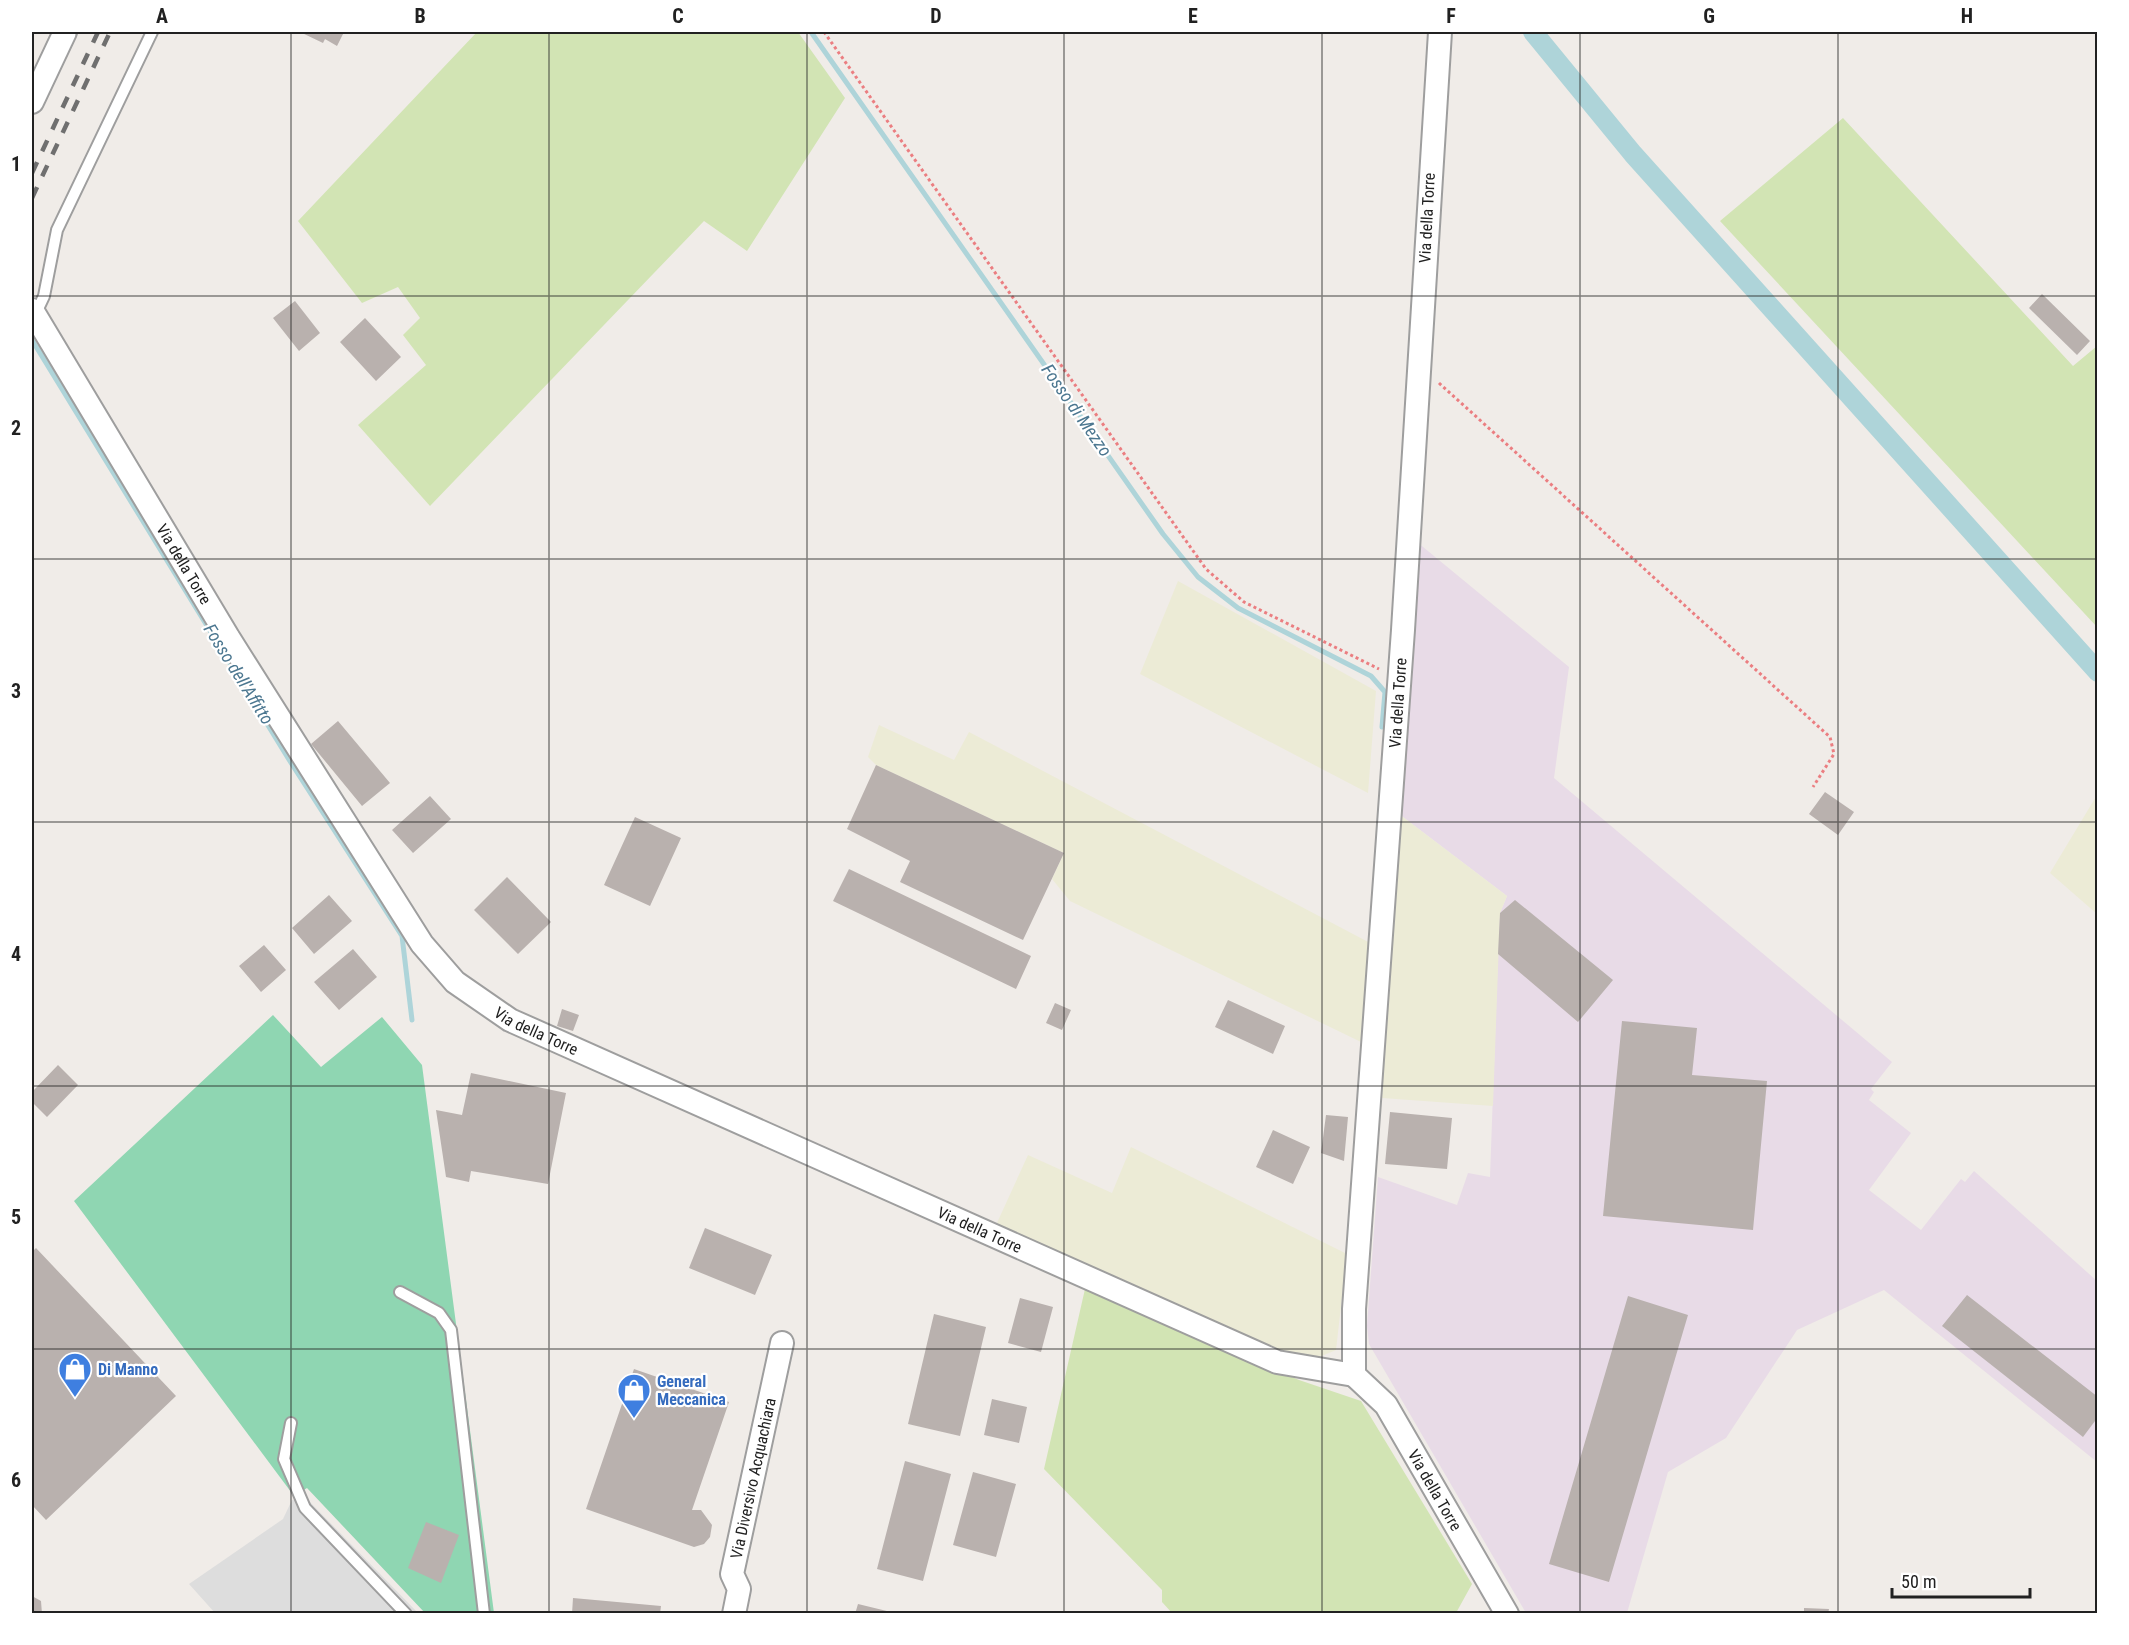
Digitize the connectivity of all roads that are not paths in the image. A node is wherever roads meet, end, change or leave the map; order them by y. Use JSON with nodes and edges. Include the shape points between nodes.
{"nodes":[{"id":1,"x":65,"y":32,"type":"edge"},
{"id":2,"x":152,"y":32,"type":"edge"},
{"id":3,"x":1440,"y":32,"type":"edge"},
{"id":4,"x":32,"y":102,"type":"edge"},
{"id":5,"x":34,"y":311,"type":"edge"},
{"id":6,"x":400,"y":1292,"type":"dead end"},
{"id":7,"x":782,"y":1343,"type":"dead end"},
{"id":8,"x":1354,"y":1375,"type":"junction"},
{"id":9,"x":291,"y":1423,"type":"dead end"},
{"id":10,"x":406,"y":1614,"type":"edge"},
{"id":11,"x":484,"y":1614,"type":"edge"},
{"id":12,"x":734,"y":1614,"type":"edge"},
{"id":13,"x":1507,"y":1614,"type":"edge"}],
"edges":[{"from":1,"to":4,"type":"street"},
{"from":2,"to":5,"type":"lane","via":[[57,230],[44,296]]},
{"from":3,"to":8,"type":"street","name":"Via della Torre","via":[[1400,679],[1354,1309]]},
{"from":5,"to":8,"type":"street","name":"Via della Torre","via":[[228,637],[422,944],[455,982],[510,1020],[1277,1362]]},
{"from":6,"to":11,"type":"lane","via":[[439,1313],[451,1330]]},
{"from":7,"to":12,"type":"street","name":"Via Diversivo Acquachiara","via":[[732,1574],[739,1589]]},
{"from":8,"to":13,"type":"street","name":"Via della Torre","via":[[1386,1405]]},
{"from":9,"to":10,"type":"lane","via":[[284,1459],[305,1508]]}]}
